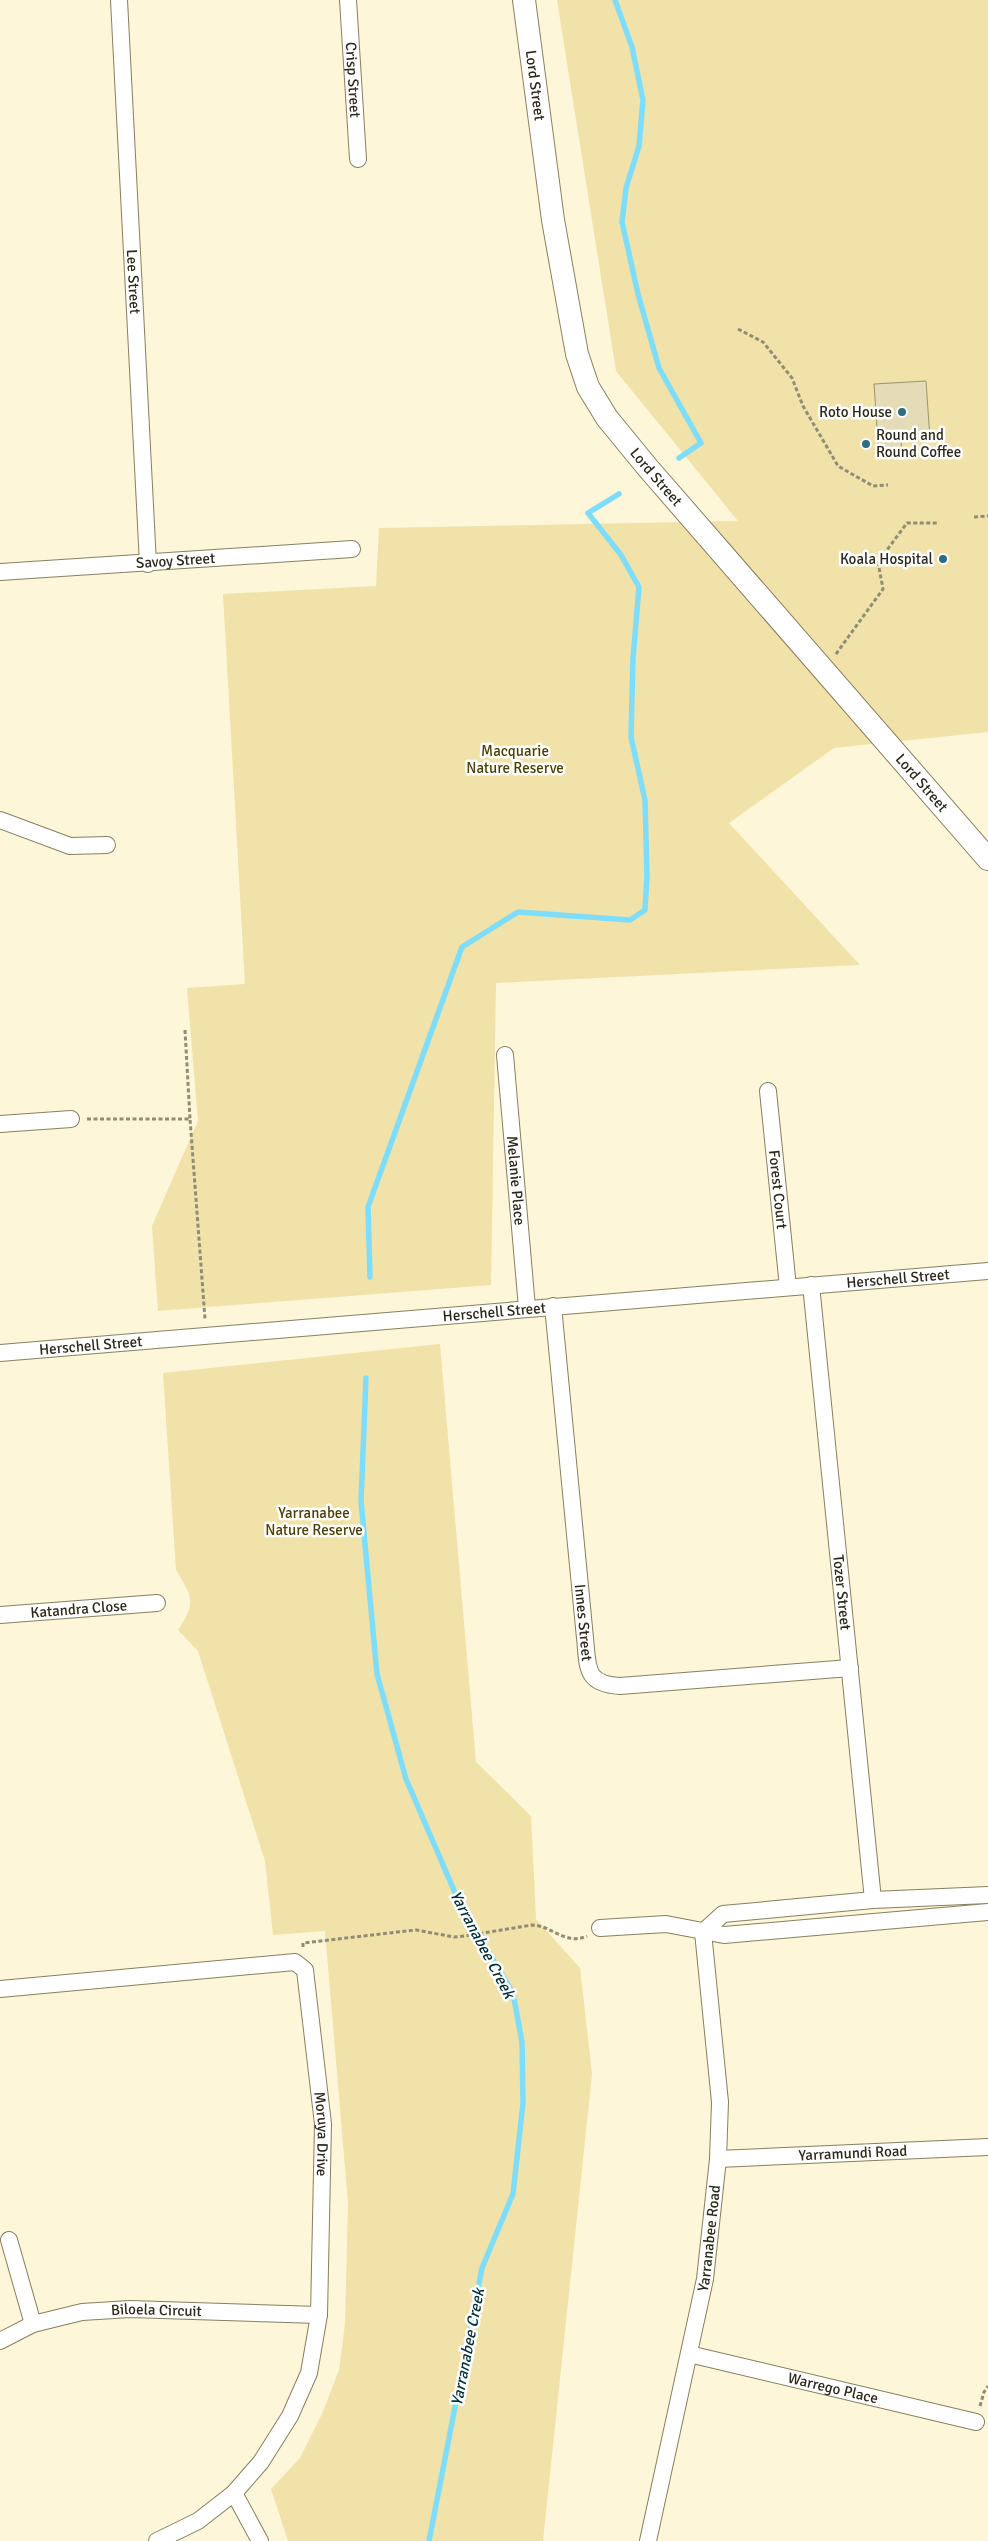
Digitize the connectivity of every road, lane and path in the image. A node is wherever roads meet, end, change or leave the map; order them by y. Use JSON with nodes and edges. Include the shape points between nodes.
{"nodes":[{"id":1,"x":120,"y":0,"type":"edge"},
{"id":2,"x":348,"y":0,"type":"edge"},
{"id":3,"x":524,"y":0,"type":"edge"},
{"id":4,"x":358,"y":159,"type":"dead end"},
{"id":5,"x":738,"y":329,"type":"dead end"},
{"id":6,"x":888,"y":485,"type":"dead end"},
{"id":7,"x":988,"y":516,"type":"edge"},
{"id":8,"x":974,"y":517,"type":"dead end"},
{"id":9,"x":938,"y":523,"type":"dead end"},
{"id":10,"x":352,"y":549,"type":"dead end"},
{"id":11,"x":148,"y":564,"type":"junction"},
{"id":12,"x":0,"y":572,"type":"edge"},
{"id":13,"x":824,"y":669,"type":"junction"},
{"id":14,"x":0,"y":820,"type":"edge"},
{"id":15,"x":107,"y":846,"type":"dead end"},
{"id":16,"x":988,"y":859,"type":"edge"},
{"id":17,"x":185,"y":1030,"type":"dead end"},
{"id":18,"x":506,"y":1055,"type":"dead end"},
{"id":19,"x":768,"y":1091,"type":"dead end"},
{"id":20,"x":71,"y":1118,"type":"joint"},
{"id":21,"x":190,"y":1119,"type":"junction"},
{"id":22,"x":0,"y":1124,"type":"edge"},
{"id":23,"x":988,"y":1271,"type":"edge"},
{"id":24,"x":812,"y":1285,"type":"junction"},
{"id":25,"x":788,"y":1287,"type":"junction"},
{"id":26,"x":553,"y":1306,"type":"junction"},
{"id":27,"x":527,"y":1308,"type":"junction"},
{"id":28,"x":206,"y":1336,"type":"junction"},
{"id":29,"x":0,"y":1353,"type":"edge"},
{"id":30,"x":157,"y":1603,"type":"dead end"},
{"id":31,"x":0,"y":1615,"type":"edge"},
{"id":32,"x":850,"y":1668,"type":"junction"},
{"id":33,"x":988,"y":1895,"type":"edge"},
{"id":34,"x":873,"y":1900,"type":"junction"},
{"id":35,"x":988,"y":1912,"type":"edge"},
{"id":36,"x":600,"y":1928,"type":"joint"},
{"id":37,"x":703,"y":1932,"type":"junction"},
{"id":38,"x":305,"y":1970,"type":"junction"},
{"id":39,"x":0,"y":1989,"type":"edge"},
{"id":40,"x":988,"y":2147,"type":"edge"},
{"id":41,"x":718,"y":2159,"type":"junction"},
{"id":42,"x":9,"y":2240,"type":"dead end"},
{"id":43,"x":318,"y":2315,"type":"junction"},
{"id":44,"x":33,"y":2324,"type":"junction"},
{"id":45,"x":0,"y":2342,"type":"edge"},
{"id":46,"x":689,"y":2354,"type":"junction"},
{"id":47,"x":976,"y":2422,"type":"dead end"},
{"id":48,"x":234,"y":2493,"type":"junction"},
{"id":49,"x":157,"y":2541,"type":"edge"},
{"id":50,"x":260,"y":2541,"type":"edge"},
{"id":51,"x":648,"y":2541,"type":"edge"}],
"edges":[{"from":1,"to":11,"type":"street","name":"Lee Street"},
{"from":2,"to":4,"type":"street","name":"Crisp Street"},
{"from":3,"to":13,"type":"main road","name":"Lord Street","via":[[576,354],[588,387],[607,418],[648,468]]},
{"from":5,"to":6,"type":"path","via":[[763,342],[792,378],[803,406],[838,466],[873,486]]},
{"from":7,"to":8,"type":"path"},
{"from":9,"to":13,"type":"path","via":[[907,523],[878,562],[883,589]]},
{"from":10,"to":11,"type":"street","name":"Savoy Street"},
{"from":11,"to":12,"type":"street","name":"Savoy Street"},
{"from":13,"to":16,"type":"main road","name":"Lord Street"},
{"from":14,"to":15,"type":"street","via":[[70,846]]},
{"from":17,"to":21,"type":"path"},
{"from":18,"to":27,"type":"street","name":"Melanie Place"},
{"from":19,"to":25,"type":"street","name":"Forest Court"},
{"from":20,"to":21,"type":"path"},
{"from":20,"to":22,"type":"street"},
{"from":21,"to":28,"type":"path"},
{"from":23,"to":24,"type":"street","name":"Herschell Street"},
{"from":24,"to":25,"type":"street","name":"Herschell Street"},
{"from":24,"to":32,"type":"street","name":"Tozer Street"},
{"from":25,"to":26,"type":"street","name":"Herschell Street"},
{"from":26,"to":27,"type":"street","name":"Herschell Street"},
{"from":26,"to":32,"type":"street","name":"Innes Street","via":[[585,1638],[593,1678],[603,1685],[620,1686]]},
{"from":27,"to":28,"type":"street","name":"Herschell Street"},
{"from":28,"to":29,"type":"street","name":"Herschell Street"},
{"from":30,"to":31,"type":"street","name":"Katandra Close"},
{"from":32,"to":34,"type":"street","name":"Tozer Street"},
{"from":33,"to":34,"type":"street"},
{"from":34,"to":37,"type":"street","via":[[722,1914]]},
{"from":35,"to":37,"type":"street","via":[[724,1935]]},
{"from":36,"to":37,"type":"street","via":[[666,1924]]},
{"from":36,"to":38,"type":"path","via":[[583,1938],[556,1934],[537,1924],[454,1937],[416,1930],[303,1943]]},
{"from":37,"to":41,"type":"street","name":"Yarranabee Road","via":[[720,2102]]},
{"from":38,"to":39,"type":"street","via":[[295,1962]]},
{"from":38,"to":43,"type":"street","name":"Moruya Drive","via":[[323,2124]]},
{"from":40,"to":41,"type":"street","name":"Yarramundi Road"},
{"from":41,"to":46,"type":"street","name":"Yarranabee Road","via":[[705,2279]]},
{"from":42,"to":44,"type":"street"},
{"from":43,"to":44,"type":"street","name":"Biloela Circuit","via":[[130,2309],[82,2312]]},
{"from":43,"to":48,"type":"street","name":"Moruya Drive","via":[[309,2373],[290,2416],[261,2462]]},
{"from":44,"to":45,"type":"street","name":"Biloela Circuit"},
{"from":46,"to":47,"type":"street","name":"Warrego Place"},
{"from":46,"to":51,"type":"street","name":"Yarranabee Road"},
{"from":48,"to":49,"type":"street","name":"Moruya Drive","via":[[198,2521]]},
{"from":48,"to":50,"type":"street"}]}
